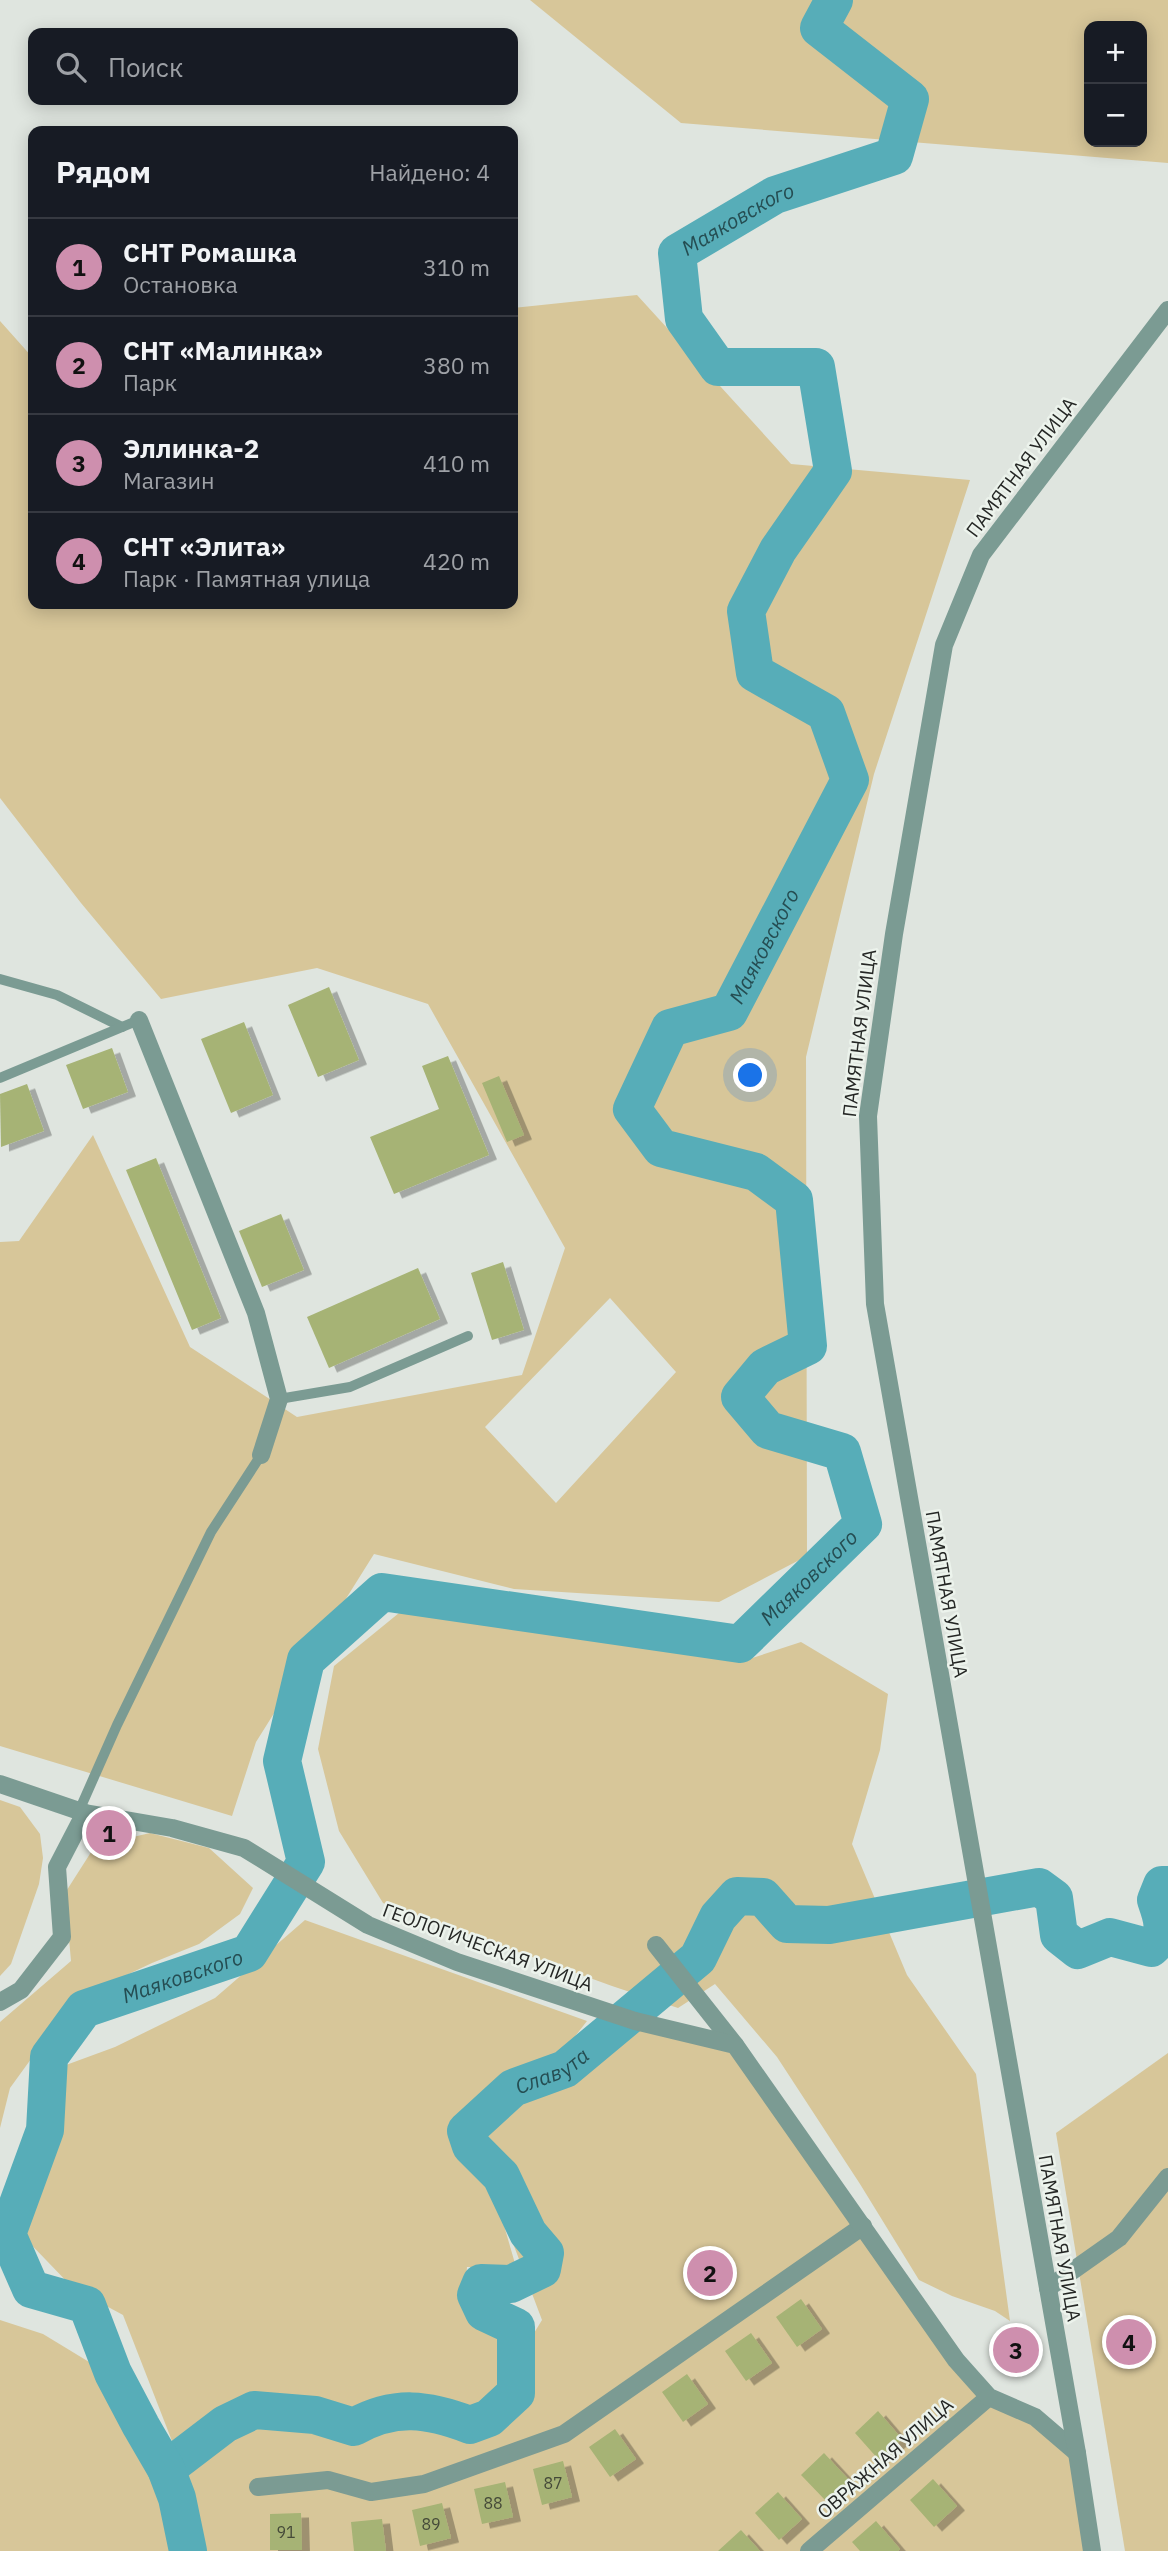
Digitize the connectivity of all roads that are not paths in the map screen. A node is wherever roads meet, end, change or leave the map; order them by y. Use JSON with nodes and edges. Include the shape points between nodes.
{"nodes":[{"id":1,"x":1168,"y":310,"type":"edge"},
{"id":2,"x":0,"y":979,"type":"edge"},
{"id":3,"x":130,"y":1024,"type":"junction"},
{"id":4,"x":0,"y":1078,"type":"edge"},
{"id":5,"x":468,"y":1336,"type":"dead end"},
{"id":6,"x":279,"y":1399,"type":"junction"},
{"id":7,"x":261,"y":1455,"type":"joint"},
{"id":8,"x":0,"y":1784,"type":"edge"},
{"id":9,"x":82,"y":1812,"type":"junction"},
{"id":10,"x":656,"y":1945,"type":"dead end"},
{"id":11,"x":0,"y":2002,"type":"edge"},
{"id":12,"x":735,"y":2045,"type":"junction"},
{"id":13,"x":1168,"y":2177,"type":"edge"},
{"id":14,"x":863,"y":2225,"type":"junction"},
{"id":15,"x":1048,"y":2288,"type":"junction"},
{"id":16,"x":989,"y":2397,"type":"junction"},
{"id":17,"x":1077,"y":2453,"type":"junction"},
{"id":18,"x":258,"y":2487,"type":"dead end"},
{"id":19,"x":809,"y":2551,"type":"edge"},
{"id":20,"x":1092,"y":2551,"type":"edge"}],
"edges":[{"from":1,"to":15,"type":"street","name":"ПАМЯТНАЯ УЛИЦА","via":[[981,555],[944,645],[868,1116],[875,1304]]},
{"from":2,"to":3,"type":"lane","via":[[57,995]]},
{"from":3,"to":4,"type":"lane"},
{"from":3,"to":6,"type":"street","via":[[256,1313]]},
{"from":5,"to":6,"type":"lane","via":[[350,1387]]},
{"from":6,"to":7,"type":"street"},
{"from":7,"to":9,"type":"lane","via":[[211,1531],[117,1725]]},
{"from":8,"to":9,"type":"street","name":"ГЕОЛОГИЧЕСКАЯ УЛИЦА"},
{"from":9,"to":11,"type":"street","via":[[57,1867],[62,1937],[21,1990]]},
{"from":9,"to":12,"type":"street","name":"ГЕОЛОГИЧЕСКАЯ УЛИЦА","via":[[172,1828],[244,1848],[368,1926],[457,1962],[635,2021]]},
{"from":10,"to":12,"type":"street"},
{"from":12,"to":14,"type":"street"},
{"from":13,"to":15,"type":"street","via":[[1119,2238]]},
{"from":14,"to":16,"type":"street","via":[[956,2360]]},
{"from":14,"to":18,"type":"street","via":[[564,2434],[424,2484],[371,2492],[328,2480]]},
{"from":15,"to":17,"type":"street","name":"ПАМЯТНАЯ УЛИЦА"},
{"from":16,"to":17,"type":"street","via":[[1035,2417]]},
{"from":16,"to":19,"type":"street","name":"ОВРАЖНАЯ УЛИЦА"},
{"from":17,"to":20,"type":"street","name":"ПАМЯТНАЯ УЛИЦА"}]}
